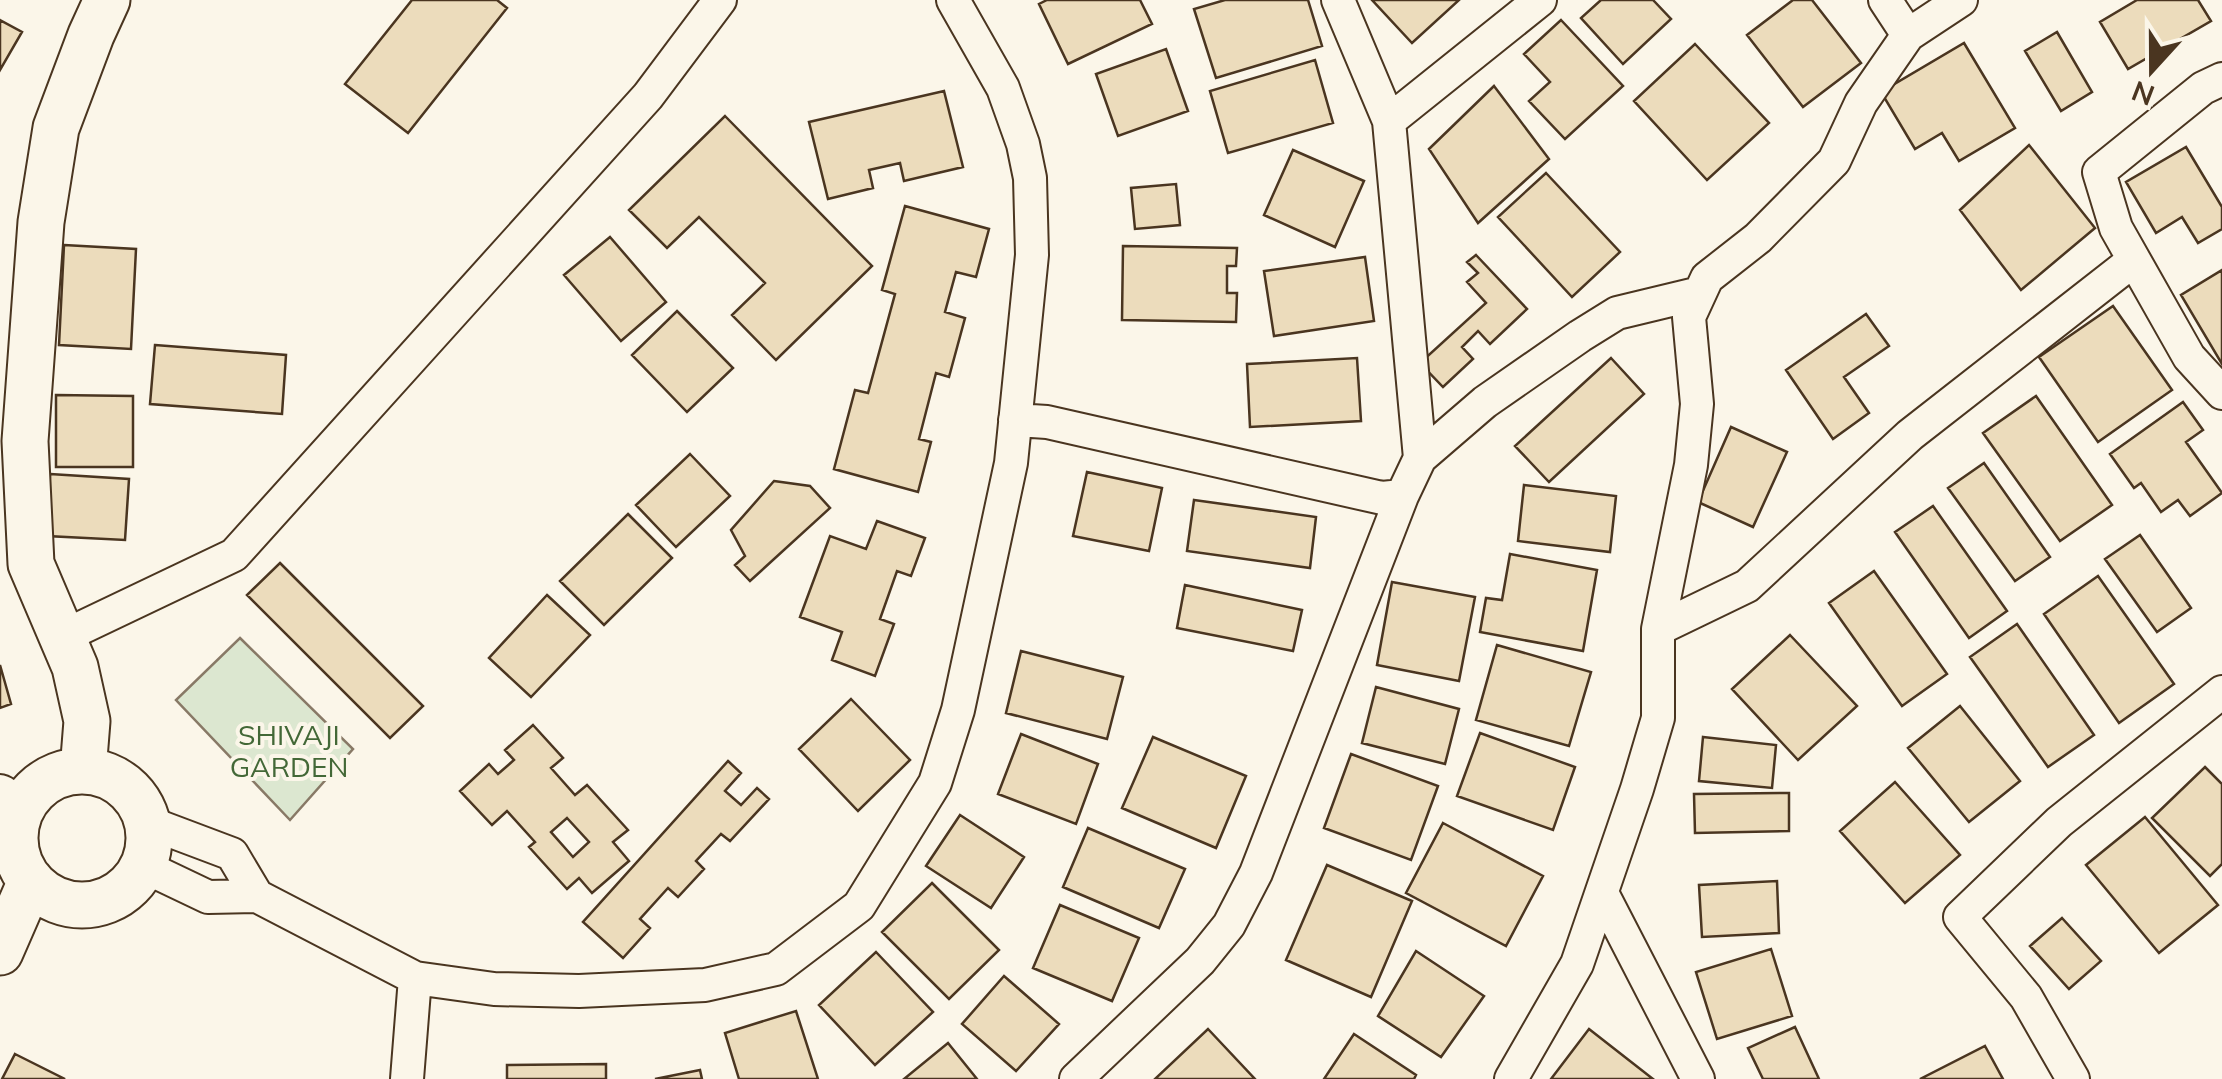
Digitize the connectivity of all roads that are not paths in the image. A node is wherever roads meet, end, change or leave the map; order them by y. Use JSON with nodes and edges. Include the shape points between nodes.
{"nodes":[{"id":1,"x":107,"y":0,"type":"edge"},
{"id":2,"x":720,"y":0,"type":"edge"},
{"id":3,"x":953,"y":0,"type":"edge"},
{"id":4,"x":1338,"y":0,"type":"edge"},
{"id":5,"x":1540,"y":0,"type":"edge"},
{"id":6,"x":1885,"y":0,"type":"edge"},
{"id":7,"x":1961,"y":0,"type":"edge"},
{"id":8,"x":1908,"y":35,"type":"junction"},
{"id":9,"x":2222,"y":79,"type":"edge"},
{"id":10,"x":1390,"y":121,"type":"junction"},
{"id":11,"x":2134,"y":260,"type":"junction"},
{"id":12,"x":1700,"y":293,"type":"junction"},
{"id":13,"x":2222,"y":393,"type":"edge"},
{"id":14,"x":1016,"y":420,"type":"junction"},
{"id":15,"x":1420,"y":458,"type":"junction"},
{"id":16,"x":1402,"y":496,"type":"junction"},
{"id":17,"x":1658,"y":629,"type":"junction"},
{"id":18,"x":62,"y":637,"type":"junction"},
{"id":19,"x":2222,"y":692,"type":"edge"},
{"id":20,"x":83,"y":771,"type":"junction"},
{"id":21,"x":11,"y":802,"type":"edge"},
{"id":22,"x":147,"y":822,"type":"junction"},
{"id":23,"x":143,"y":866,"type":"junction"},
{"id":24,"x":31,"y":881,"type":"junction"},
{"id":25,"x":1602,"y":893,"type":"junction"},
{"id":26,"x":257,"y":896,"type":"junction"},
{"id":27,"x":0,"y":952,"type":"edge"},
{"id":28,"x":415,"y":978,"type":"junction"},
{"id":29,"x":407,"y":1079,"type":"edge"},
{"id":30,"x":1076,"y":1079,"type":"edge"},
{"id":31,"x":1511,"y":1079,"type":"edge"},
{"id":32,"x":1698,"y":1079,"type":"edge"},
{"id":33,"x":2072,"y":1079,"type":"edge"}],
"edges":[{"from":1,"to":18,"type":"main road","via":[[56,128],[25,441],[31,564]]},
{"from":2,"to":18,"type":"street","via":[[648,96],[234,554]]},
{"from":3,"to":14,"type":"street","via":[[1003,88],[1030,178],[1032,255]]},
{"from":4,"to":10,"type":"street"},
{"from":5,"to":10,"type":"street"},
{"from":6,"to":8,"type":"street"},
{"from":7,"to":8,"type":"street"},
{"from":8,"to":12,"type":"street","via":[[1860,103],[1834,162],[1707,278]]},
{"from":9,"to":11,"type":"street","via":[[2099,172]]},
{"from":10,"to":15,"type":"street"},
{"from":11,"to":13,"type":"street","via":[[2189,358]]},
{"from":11,"to":17,"type":"street","via":[[1910,435],[1746,586]]},
{"from":12,"to":15,"type":"street","via":[[1617,313],[1485,402]]},
{"from":12,"to":17,"type":"street","via":[[1689,317],[1696,404],[1691,465]]},
{"from":14,"to":16,"type":"street","via":[[1382,498]]},
{"from":14,"to":28,"type":"street","via":[[958,710],[935,784],[859,906],[776,969],[705,985],[494,989]]},
{"from":15,"to":16,"type":"street"},
{"from":16,"to":30,"type":"street","via":[[1256,874],[1229,925]]},
{"from":17,"to":25,"type":"street","via":[[1658,718]]},
{"from":18,"to":20,"type":"main road","via":[[87,721]]},
{"from":19,"to":33,"type":"street","via":[[2058,822],[1960,917],[2026,997]]},
{"from":20,"to":21,"type":"main road","via":[[64,773]]},
{"from":20,"to":22,"type":"main road","via":[[119,782],[134,794]]},
{"from":21,"to":24,"type":"main road","via":[[20,865]]},
{"from":22,"to":23,"type":"main road"},
{"from":22,"to":26,"type":"street","via":[[232,854]]},
{"from":23,"to":24,"type":"main road","via":[[118,894],[82,905],[62,902]]},
{"from":23,"to":26,"type":"street","via":[[208,897]]},
{"from":24,"to":27,"type":"main road"},
{"from":25,"to":31,"type":"street","via":[[1577,964]]},
{"from":25,"to":32,"type":"street"},
{"from":26,"to":28,"type":"street"},
{"from":28,"to":29,"type":"street"}]}
